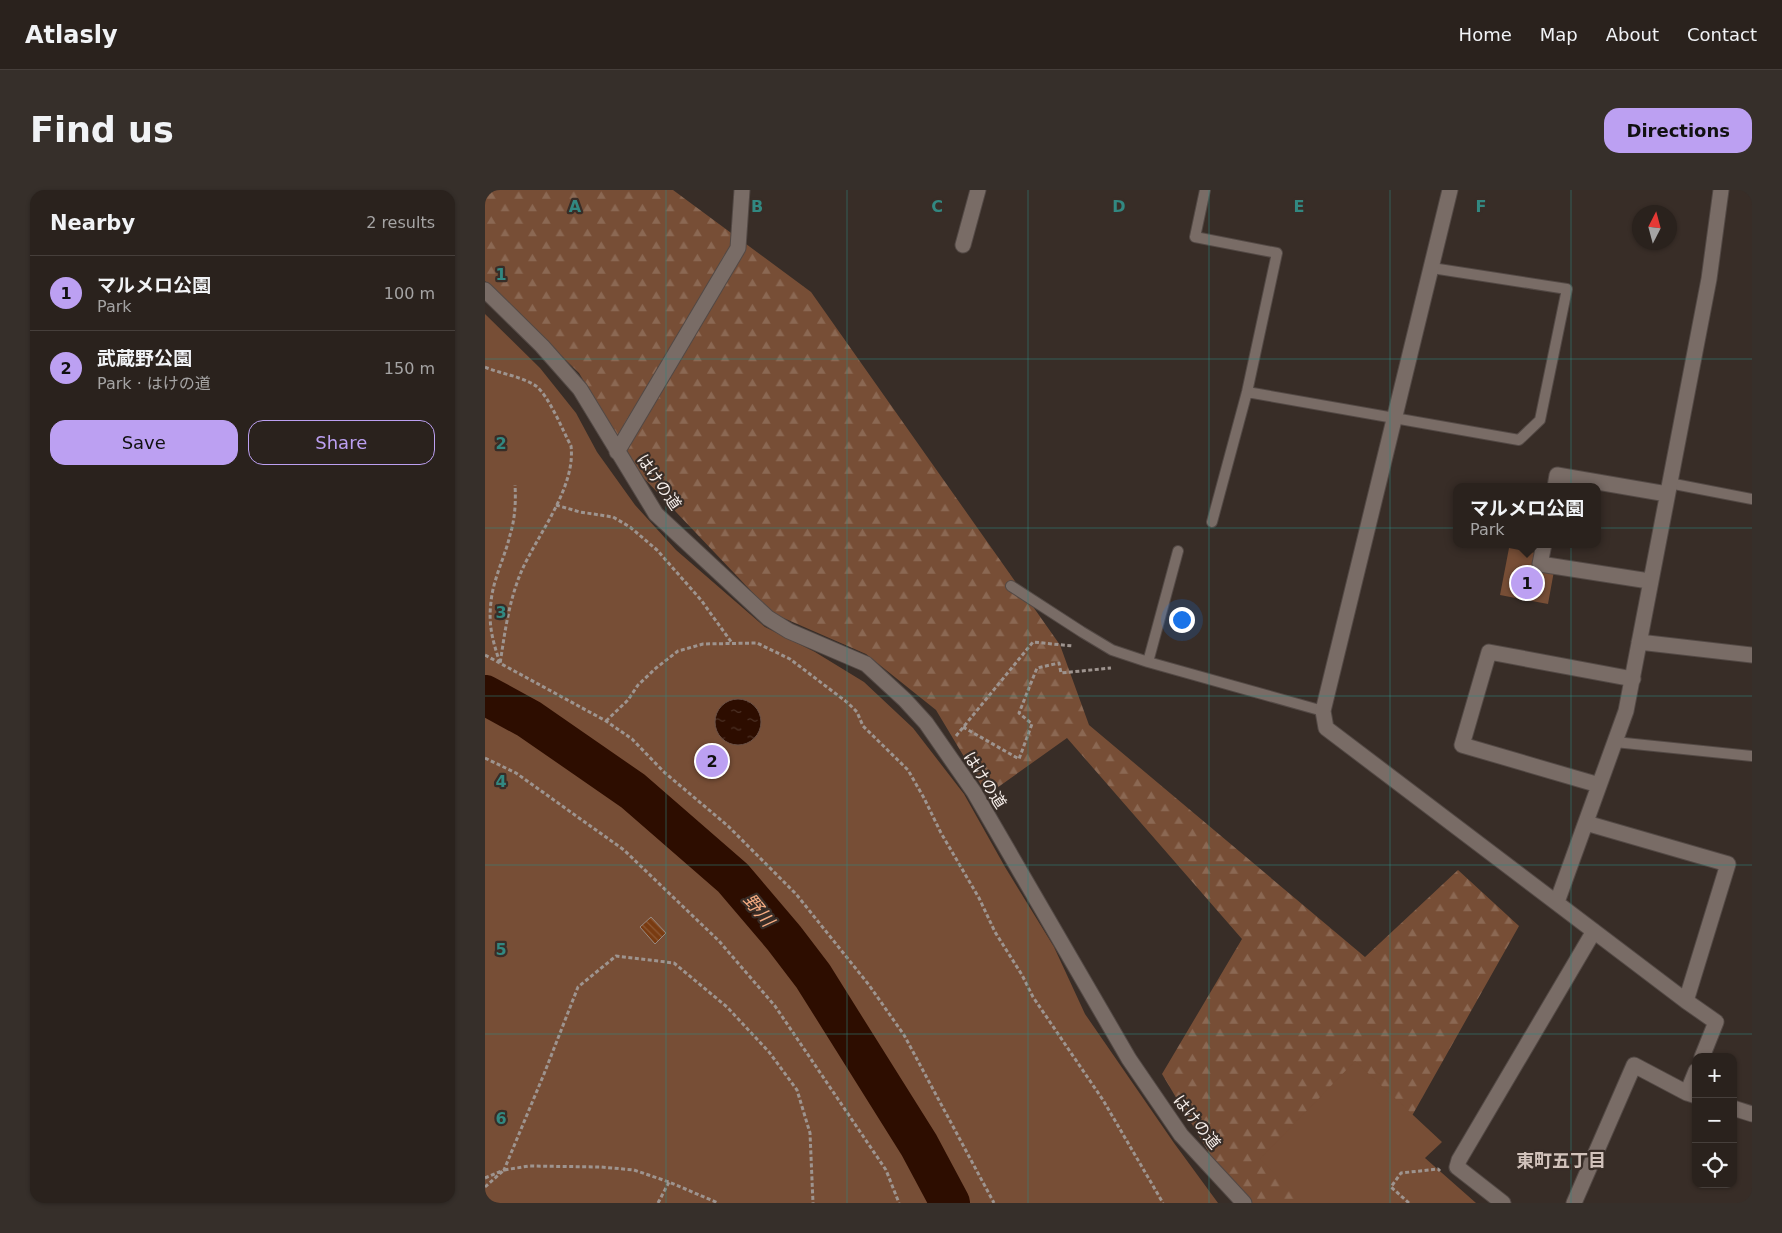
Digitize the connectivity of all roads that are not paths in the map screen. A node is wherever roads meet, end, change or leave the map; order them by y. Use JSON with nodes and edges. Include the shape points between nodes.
{"nodes":[{"id":1,"x":741,"y":190,"type":"edge"},
{"id":2,"x":978,"y":190,"type":"edge"},
{"id":3,"x":1205,"y":190,"type":"edge"},
{"id":4,"x":1450,"y":190,"type":"edge"},
{"id":5,"x":1721,"y":190,"type":"edge"},
{"id":6,"x":963,"y":245,"type":"dead end"},
{"id":7,"x":1432,"y":268,"type":"junction"},
{"id":8,"x":485,"y":290,"type":"edge"},
{"id":9,"x":1247,"y":392,"type":"junction"},
{"id":10,"x":1394,"y":418,"type":"junction"},
{"id":11,"x":617,"y":452,"type":"junction"},
{"id":12,"x":1556,"y":483,"type":"edge"},
{"id":13,"x":1668,"y":489,"type":"junction"},
{"id":14,"x":1752,"y":498,"type":"edge"},
{"id":15,"x":1212,"y":522,"type":"dead end"},
{"id":16,"x":1543,"y":548,"type":"edge"},
{"id":17,"x":1178,"y":551,"type":"dead end"},
{"id":18,"x":1649,"y":581,"type":"junction"},
{"id":19,"x":1011,"y":586,"type":"dead end"},
{"id":20,"x":1639,"y":642,"type":"junction"},
{"id":21,"x":1752,"y":655,"type":"edge"},
{"id":22,"x":1148,"y":662,"type":"junction"},
{"id":23,"x":1633,"y":679,"type":"junction"},
{"id":24,"x":1323,"y":711,"type":"junction"},
{"id":25,"x":1615,"y":742,"type":"junction"},
{"id":26,"x":1752,"y":756,"type":"edge"},
{"id":27,"x":1599,"y":785,"type":"junction"},
{"id":28,"x":1586,"y":823,"type":"junction"},
{"id":29,"x":1557,"y":902,"type":"junction"},
{"id":30,"x":1594,"y":932,"type":"junction"},
{"id":31,"x":1686,"y":1000,"type":"junction"},
{"id":32,"x":1704,"y":1053,"type":"edge"},
{"id":33,"x":1691,"y":1094,"type":"edge"},
{"id":34,"x":1737,"y":1109,"type":"edge"},
{"id":35,"x":1752,"y":1114,"type":"edge"},
{"id":36,"x":1244,"y":1203,"type":"edge"},
{"id":37,"x":1503,"y":1203,"type":"edge"},
{"id":38,"x":1574,"y":1203,"type":"edge"}],
"edges":[{"from":1,"to":11,"type":"street","via":[[738,248]]},
{"from":2,"to":6,"type":"street"},
{"from":3,"to":9,"type":"lane","via":[[1195,237],[1277,253]]},
{"from":4,"to":7,"type":"street"},
{"from":5,"to":13,"type":"street","via":[[1709,279]]},
{"from":7,"to":10,"type":"street"},
{"from":7,"to":10,"type":"lane","via":[[1567,289],[1540,420],[1519,440]]},
{"from":8,"to":11,"type":"street","name":"はけの道","via":[[580,389]]},
{"from":9,"to":10,"type":"lane"},
{"from":9,"to":15,"type":"lane"},
{"from":10,"to":24,"type":"street"},
{"from":11,"to":36,"type":"street","name":"はけの道","via":[[656,514],[761,612],[789,632],[866,664],[926,723],[974,792],[1129,1059],[1181,1135]]},
{"from":12,"to":13,"type":"street","via":[[1557,475]]},
{"from":13,"to":14,"type":"lane"},
{"from":13,"to":18,"type":"street"},
{"from":16,"to":18,"type":"street","via":[[1540,564]]},
{"from":17,"to":22,"type":"lane"},
{"from":18,"to":20,"type":"street"},
{"from":19,"to":22,"type":"lane","via":[[1113,650]]},
{"from":20,"to":21,"type":"street"},
{"from":20,"to":23,"type":"street"},
{"from":22,"to":24,"type":"lane"},
{"from":23,"to":25,"type":"street"},
{"from":23,"to":27,"type":"street","via":[[1489,652],[1462,745]]},
{"from":24,"to":29,"type":"street","via":[[1326,728]]},
{"from":25,"to":26,"type":"lane"},
{"from":25,"to":27,"type":"street"},
{"from":27,"to":28,"type":"street"},
{"from":28,"to":29,"type":"street"},
{"from":28,"to":31,"type":"street","via":[[1728,864]]},
{"from":29,"to":30,"type":"street"},
{"from":30,"to":31,"type":"street"},
{"from":30,"to":37,"type":"street","via":[[1459,1160],[1457,1168]]},
{"from":31,"to":32,"type":"street","via":[[1716,1022]]},
{"from":33,"to":38,"type":"street","via":[[1634,1064]]},
{"from":34,"to":35,"type":"street"}]}
